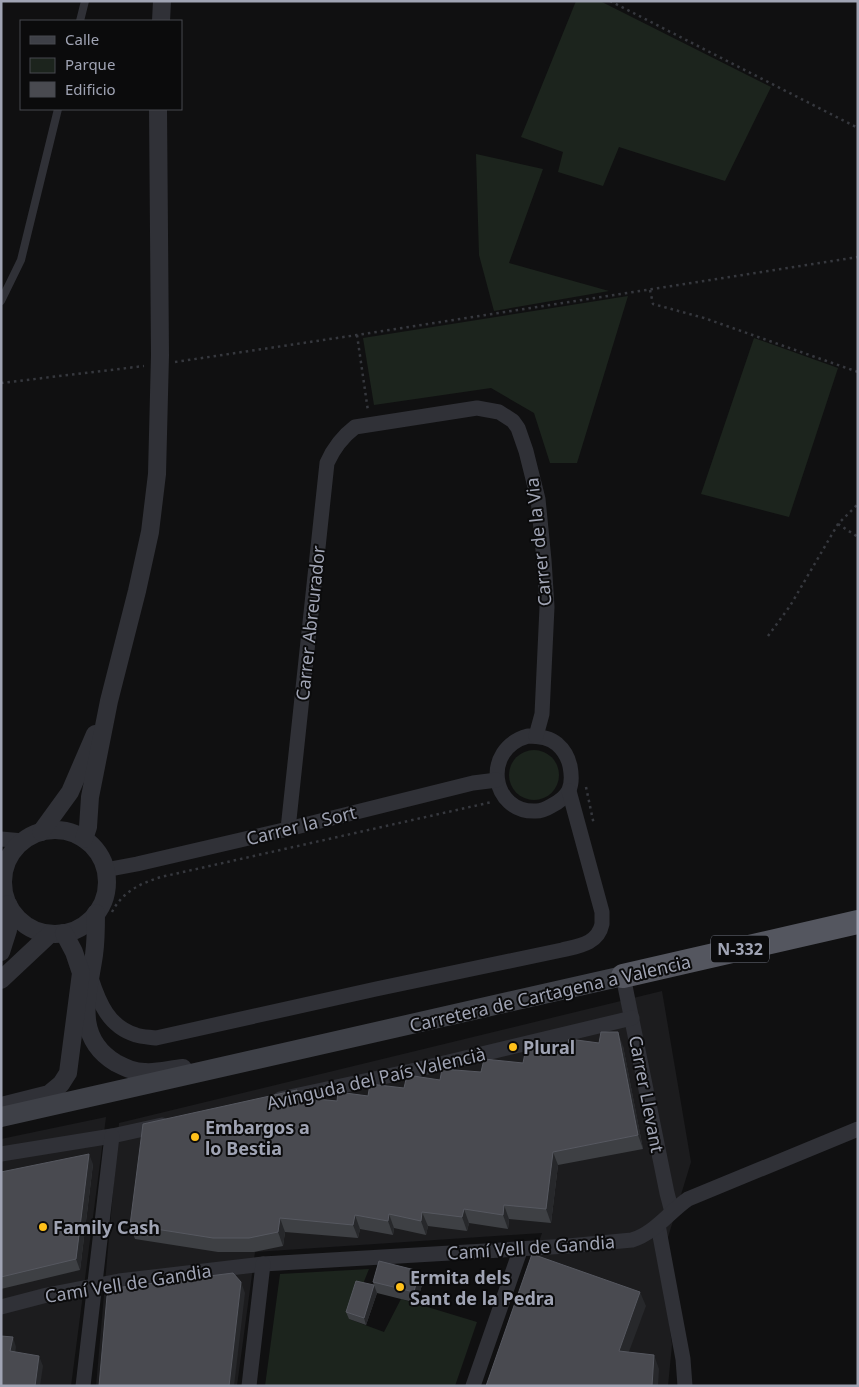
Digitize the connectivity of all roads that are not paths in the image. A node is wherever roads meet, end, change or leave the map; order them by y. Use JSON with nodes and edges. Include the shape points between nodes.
{"nodes":[{"id":1,"x":84,"y":1,"type":"edge"},
{"id":2,"x":162,"y":1,"type":"edge"},
{"id":3,"x":80,"y":20,"type":"edge"},
{"id":4,"x":161,"y":20,"type":"edge"},
{"id":5,"x":58,"y":110,"type":"edge"},
{"id":6,"x":158,"y":110,"type":"edge"},
{"id":7,"x":1,"y":302,"type":"edge"},
{"id":8,"x":363,"y":426,"type":"joint"},
{"id":9,"x":109,"y":701,"type":"junction"},
{"id":10,"x":536,"y":736,"type":"junction"},
{"id":11,"x":497,"y":780,"type":"junction"},
{"id":12,"x":569,"y":791,"type":"junction"},
{"id":13,"x":288,"y":829,"type":"junction"},
{"id":14,"x":41,"y":832,"type":"junction"},
{"id":15,"x":1,"y":839,"type":"edge"},
{"id":16,"x":84,"y":840,"type":"junction"},
{"id":17,"x":23,"y":841,"type":"junction"},
{"id":18,"x":105,"y":870,"type":"junction"},
{"id":19,"x":2,"y":874,"type":"edge"},
{"id":20,"x":8,"y":904,"type":"junction"},
{"id":21,"x":103,"y":914,"type":"junction"},
{"id":22,"x":858,"y":922,"type":"edge"},
{"id":23,"x":57,"y":933,"type":"junction"},
{"id":24,"x":1,"y":952,"type":"edge"},
{"id":25,"x":623,"y":976,"type":"junction"},
{"id":26,"x":90,"y":978,"type":"junction"},
{"id":27,"x":1,"y":980,"type":"edge"},
{"id":28,"x":632,"y":1018,"type":"junction"},
{"id":29,"x":360,"y":1036,"type":"junction"},
{"id":30,"x":269,"y":1102,"type":"edge"},
{"id":31,"x":1,"y":1106,"type":"edge"},
{"id":32,"x":1,"y":1117,"type":"edge"},
{"id":33,"x":174,"y":1122,"type":"edge"},
{"id":34,"x":858,"y":1129,"type":"edge"},
{"id":35,"x":112,"y":1136,"type":"junction"},
{"id":36,"x":1,"y":1154,"type":"edge"},
{"id":37,"x":672,"y":1212,"type":"junction"},
{"id":38,"x":658,"y":1225,"type":"junction"},
{"id":39,"x":521,"y":1248,"type":"junction"},
{"id":40,"x":263,"y":1264,"type":"junction"},
{"id":41,"x":95,"y":1285,"type":"junction"},
{"id":42,"x":1,"y":1307,"type":"edge"},
{"id":43,"x":83,"y":1386,"type":"edge"},
{"id":44,"x":248,"y":1386,"type":"edge"},
{"id":45,"x":473,"y":1386,"type":"edge"},
{"id":46,"x":685,"y":1386,"type":"edge"}],
"edges":[{"from":1,"to":3,"type":"lane"},
{"from":2,"to":4,"type":"street"},
{"from":5,"to":7,"type":"lane","via":[[21,260]]},
{"from":6,"to":9,"type":"street","via":[[160,354],[156,474],[150,532],[138,591]]},
{"from":8,"to":10,"type":"street","name":"Carrer de la Via","via":[[477,408],[499,412],[518,428],[538,499],[547,607],[542,714]]},
{"from":8,"to":13,"type":"street","name":"Carrer Abreurador","via":[[344,435],[333,449],[328,463]]},
{"from":9,"to":14,"type":"street","via":[[70,792]]},
{"from":9,"to":16,"type":"street"},
{"from":10,"to":11,"type":"street","via":[[521,738],[504,750],[498,762]]},
{"from":10,"to":12,"type":"street","via":[[556,743],[567,756],[572,783]]},
{"from":11,"to":12,"type":"street","via":[[503,795],[524,810],[544,810],[560,802]]},
{"from":11,"to":13,"type":"street","name":"Carrer la Sort","via":[[473,783]]},
{"from":12,"to":26,"type":"street","via":[[602,912],[602,925],[588,944],[156,1038],[121,1029],[105,1012]]},
{"from":13,"to":18,"type":"street","name":"Carrer la Sort"},
{"from":14,"to":16,"type":"street","via":[[64,831]]},
{"from":14,"to":17,"type":"street"},
{"from":15,"to":17,"type":"street"},
{"from":16,"to":18,"type":"street","via":[[101,858]]},
{"from":17,"to":19,"type":"street","via":[[10,856]]},
{"from":18,"to":21,"type":"street"},
{"from":19,"to":20,"type":"street"},
{"from":20,"to":23,"type":"street","via":[[24,925],[37,931]]},
{"from":20,"to":24,"type":"street","via":[[8,930]]},
{"from":21,"to":23,"type":"street","via":[[73,930]]},
{"from":21,"to":26,"type":"street"},
{"from":22,"to":25,"type":"highway","name":"Carretera de Cartagena a Valencia","number":"N-332"},
{"from":23,"to":27,"type":"street"},
{"from":23,"to":31,"type":"street","via":[[74,952],[82,974],[68,1073],[49,1094]]},
{"from":25,"to":28,"type":"street","name":"Carrer Llevant"},
{"from":25,"to":29,"type":"main road","name":"Carretera de Cartagena a Valencia"},
{"from":26,"to":29,"type":"street","via":[[86,1023],[92,1038],[109,1058],[131,1070],[146,1072],[188,1067],[334,1034]]},
{"from":28,"to":30,"type":"street","name":"Avinguda del País Valencià"},
{"from":28,"to":37,"type":"street","name":"Carrer Llevant"},
{"from":29,"to":32,"type":"main road"},
{"from":33,"to":35,"type":"street"},
{"from":34,"to":37,"type":"street","name":"Camí Vell de Gandia","via":[[695,1196]]},
{"from":35,"to":36,"type":"street"},
{"from":35,"to":41,"type":"street"},
{"from":37,"to":38,"type":"street","name":"Camí Vell de Gandia"},
{"from":38,"to":39,"type":"street","name":"Camí Vell de Gandia","via":[[632,1240]]},
{"from":38,"to":46,"type":"street"},
{"from":39,"to":40,"type":"street","name":"Camí Vell de Gandia"},
{"from":39,"to":45,"type":"street"},
{"from":40,"to":41,"type":"street","name":"Camí Vell de Gandia"},
{"from":40,"to":44,"type":"street"},
{"from":41,"to":42,"type":"street","name":"Camí Vell de Gandia"},
{"from":41,"to":43,"type":"street"}]}
